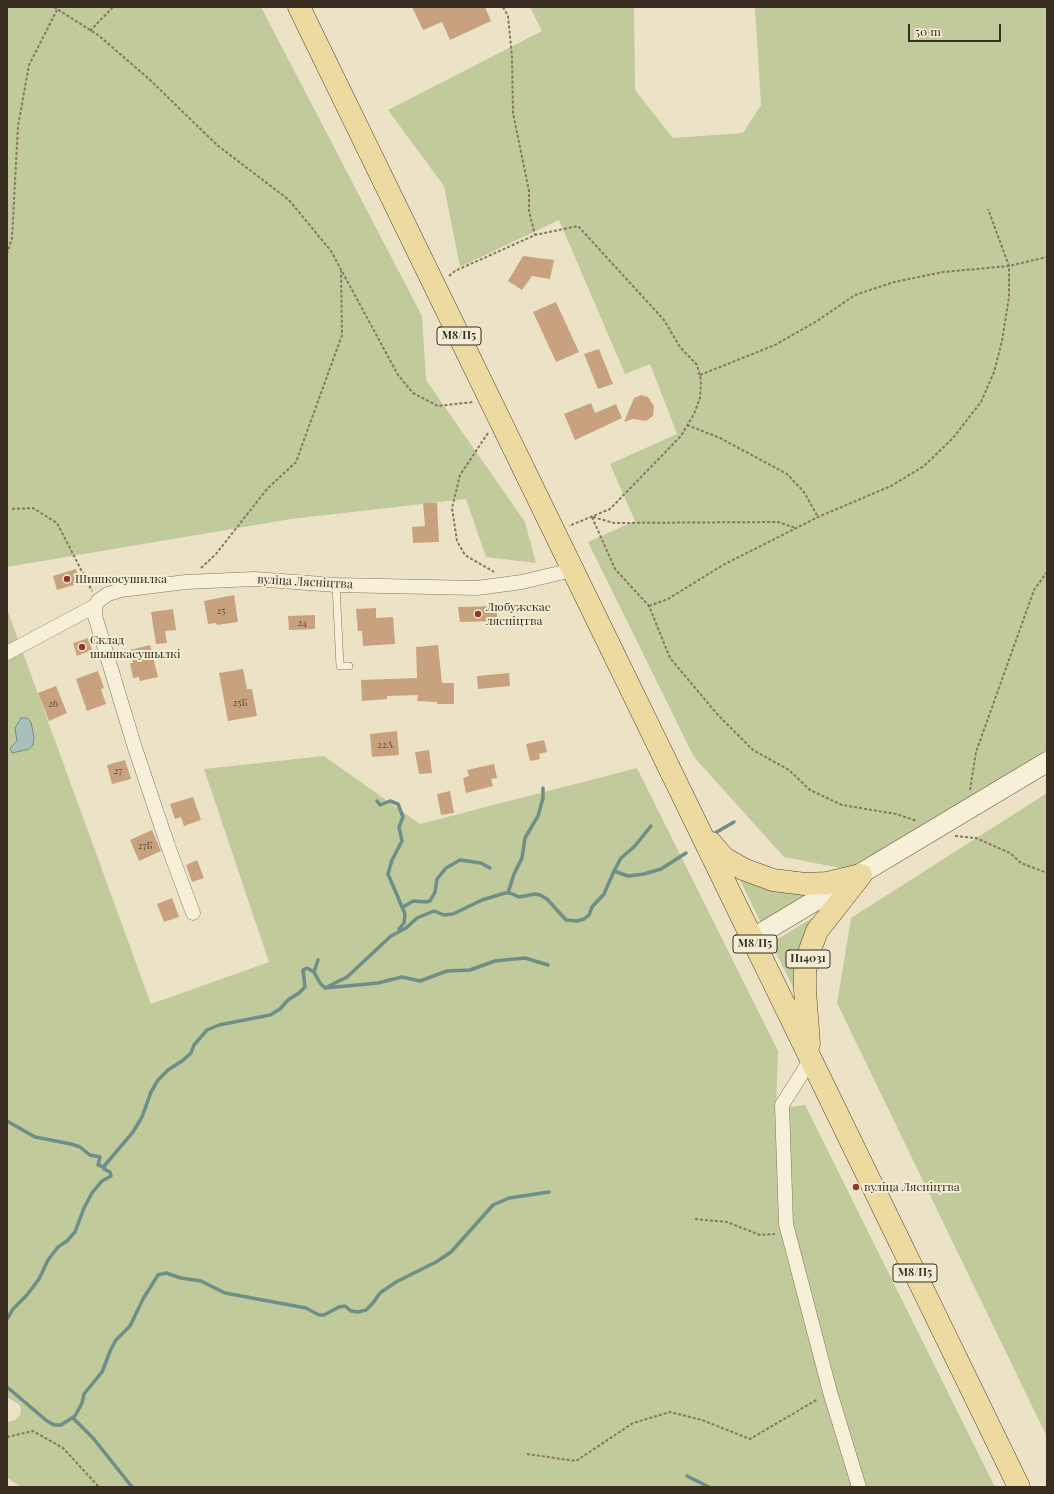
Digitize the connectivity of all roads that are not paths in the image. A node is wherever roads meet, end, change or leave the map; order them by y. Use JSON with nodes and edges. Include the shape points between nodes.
{"nodes":[{"id":1,"x":302,"y":12,"type":"edge"},
{"id":2,"x":572,"y":570,"type":"junction"},
{"id":3,"x":336,"y":585,"type":"junction"},
{"id":4,"x":96,"y":603,"type":"junction"},
{"id":5,"x":7,"y":653,"type":"edge"},
{"id":6,"x":349,"y":666,"type":"dead end"},
{"id":7,"x":1047,"y":762,"type":"edge"},
{"id":8,"x":699,"y":830,"type":"junction"},
{"id":9,"x":861,"y":875,"type":"junction"},
{"id":10,"x":193,"y":913,"type":"dead end"},
{"id":11,"x":752,"y":938,"type":"junction"},
{"id":12,"x":811,"y":1059,"type":"junction"},
{"id":13,"x":858,"y":1487,"type":"edge"},
{"id":14,"x":1020,"y":1487,"type":"edge"}],
"edges":[{"from":1,"to":2,"type":"main road","number":"М8/П5"},
{"from":2,"to":3,"type":"street","name":"вуліца Лясніцтва","via":[[522,582],[484,587]]},
{"from":2,"to":8,"type":"main road","number":"М8/П5"},
{"from":3,"to":4,"type":"street","name":"вуліца Лясніцтва","via":[[254,579],[186,582],[121,590],[108,594]]},
{"from":3,"to":6,"type":"lane","via":[[340,666]]},
{"from":4,"to":5,"type":"street","name":"вуліца Лясніцтва"},
{"from":4,"to":10,"type":"street","via":[[96,616],[135,748]]},
{"from":7,"to":9,"type":"street","number":"Н14031"},
{"from":8,"to":9,"type":"main road","number":"Н14031","via":[[724,858],[742,869],[773,880],[805,884],[827,883]]},
{"from":8,"to":11,"type":"main road","number":"М8/П5"},
{"from":9,"to":11,"type":"street","number":"Н14031"},
{"from":9,"to":12,"type":"main road","number":"Н14031","via":[[817,931],[810,950],[805,971],[805,990]]},
{"from":11,"to":12,"type":"main road","number":"М8/П5"},
{"from":12,"to":13,"type":"street","via":[[782,1105],[786,1224]]},
{"from":12,"to":14,"type":"main road","number":"М8/П5"}]}
